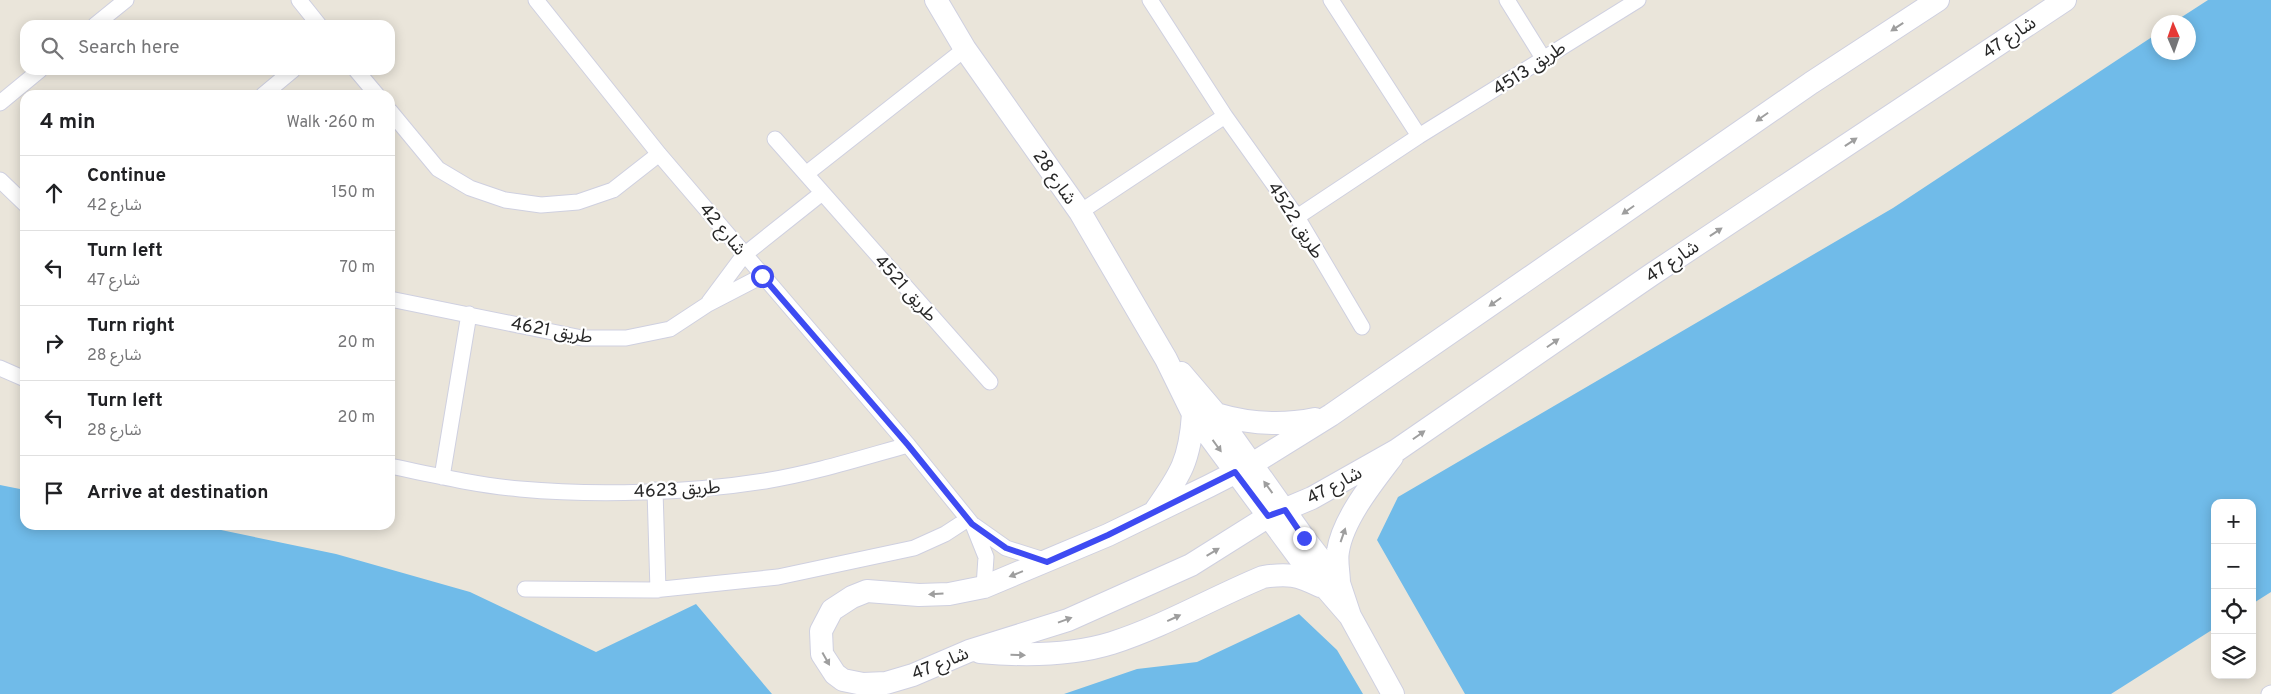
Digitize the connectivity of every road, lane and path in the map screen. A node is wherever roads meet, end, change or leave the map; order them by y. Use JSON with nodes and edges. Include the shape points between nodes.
{"nodes":[{"id":1,"x":126,"y":0,"type":"edge"},
{"id":2,"x":299,"y":0,"type":"edge"},
{"id":3,"x":536,"y":0,"type":"edge"},
{"id":4,"x":936,"y":0,"type":"edge"},
{"id":5,"x":1150,"y":0,"type":"edge"},
{"id":6,"x":1331,"y":0,"type":"edge"},
{"id":7,"x":1508,"y":0,"type":"edge"},
{"id":8,"x":1638,"y":0,"type":"edge"},
{"id":9,"x":1938,"y":0,"type":"edge"},
{"id":10,"x":2065,"y":0,"type":"edge"},
{"id":11,"x":101,"y":20,"type":"edge"},
{"id":12,"x":315,"y":20,"type":"edge"},
{"id":13,"x":965,"y":49,"type":"junction"},
{"id":14,"x":1543,"y":58,"type":"junction"},
{"id":15,"x":34,"y":75,"type":"edge"},
{"id":16,"x":287,"y":75,"type":"edge"},
{"id":17,"x":360,"y":75,"type":"edge"},
{"id":18,"x":269,"y":90,"type":"edge"},
{"id":19,"x":372,"y":90,"type":"edge"},
{"id":20,"x":0,"y":103,"type":"edge"},
{"id":21,"x":1225,"y":116,"type":"junction"},
{"id":22,"x":395,"y":117,"type":"edge"},
{"id":23,"x":1419,"y":136,"type":"junction"},
{"id":24,"x":775,"y":139,"type":"dead end"},
{"id":25,"x":659,"y":154,"type":"junction"},
{"id":26,"x":806,"y":174,"type":"junction"},
{"id":27,"x":0,"y":180,"type":"edge"},
{"id":28,"x":822,"y":193,"type":"junction"},
{"id":29,"x":20,"y":199,"type":"edge"},
{"id":30,"x":1080,"y":212,"type":"junction"},
{"id":31,"x":1297,"y":217,"type":"junction"},
{"id":32,"x":744,"y":255,"type":"junction"},
{"id":33,"x":762,"y":276,"type":"junction"},
{"id":34,"x":395,"y":300,"type":"edge"},
{"id":35,"x":708,"y":304,"type":"junction"},
{"id":36,"x":469,"y":314,"type":"junction"},
{"id":37,"x":1362,"y":327,"type":"dead end"},
{"id":38,"x":1166,"y":359,"type":"junction"},
{"id":39,"x":0,"y":368,"type":"edge"},
{"id":40,"x":20,"y":377,"type":"edge"},
{"id":41,"x":990,"y":382,"type":"dead end"},
{"id":42,"x":1193,"y":414,"type":"junction"},
{"id":43,"x":1216,"y":414,"type":"junction"},
{"id":44,"x":1331,"y":415,"type":"junction"},
{"id":45,"x":908,"y":445,"type":"junction"},
{"id":46,"x":1397,"y":450,"type":"junction"},
{"id":47,"x":395,"y":467,"type":"edge"},
{"id":48,"x":1243,"y":468,"type":"junction"},
{"id":49,"x":442,"y":477,"type":"junction"},
{"id":50,"x":655,"y":490,"type":"junction"},
{"id":51,"x":1154,"y":512,"type":"junction"},
{"id":52,"x":1277,"y":513,"type":"junction"},
{"id":53,"x":970,"y":521,"type":"junction"},
{"id":54,"x":1047,"y":562,"type":"junction"},
{"id":55,"x":1331,"y":586,"type":"junction"},
{"id":56,"x":984,"y":587,"type":"junction"},
{"id":57,"x":525,"y":589,"type":"dead end"},
{"id":58,"x":658,"y":590,"type":"junction"},
{"id":59,"x":969,"y":651,"type":"junction"},
{"id":60,"x":1393,"y":694,"type":"edge"}],
"edges":[{"from":1,"to":11,"type":"street"},
{"from":2,"to":12,"type":"street"},
{"from":3,"to":25,"type":"street","name":"شارع 42"},
{"from":4,"to":13,"type":"street","name":"شارع 28"},
{"from":5,"to":21,"type":"street","name":"طريق 4522"},
{"from":6,"to":23,"type":"street"},
{"from":7,"to":14,"type":"street"},
{"from":8,"to":14,"type":"street","name":"طريق 4513"},
{"from":9,"to":44,"type":"street","name":"شارع 47","one_way":true,"via":[[1811,83]]},
{"from":46,"to":10,"type":"street","name":"شارع 47","one_way":true,"via":[[1651,275]]},
{"from":13,"to":26,"type":"street"},
{"from":13,"to":30,"type":"street","name":"شارع 28"},
{"from":14,"to":23,"type":"street","name":"طريق 4513"},
{"from":15,"to":20,"type":"street"},
{"from":16,"to":18,"type":"street"},
{"from":17,"to":19,"type":"street"},
{"from":21,"to":30,"type":"street"},
{"from":21,"to":31,"type":"street","name":"طريق 4522"},
{"from":22,"to":25,"type":"street","via":[[438,169],[470,188],[505,200],[541,205],[578,202],[613,190]]},
{"from":23,"to":31,"type":"street","name":"طريق 4513"},
{"from":24,"to":26,"type":"street","name":"طريق 4521"},
{"from":25,"to":32,"type":"street","name":"شارع 42"},
{"from":26,"to":28,"type":"street","name":"طريق 4521"},
{"from":27,"to":29,"type":"street"},
{"from":28,"to":32,"type":"street"},
{"from":28,"to":41,"type":"street","name":"طريق 4521"},
{"from":30,"to":38,"type":"street","name":"شارع 28"},
{"from":31,"to":37,"type":"street","name":"طريق 4522"},
{"from":32,"to":33,"type":"street","name":"شارع 42"},
{"from":32,"to":35,"type":"street","name":"طريق 4621"},
{"from":33,"to":35,"type":"street","name":"طريق 4621"},
{"from":33,"to":45,"type":"street","name":"شارع 42"},
{"from":34,"to":36,"type":"street","name":"طريق 4621"},
{"from":35,"to":36,"type":"street","name":"طريق 4621","via":[[670,328],[626,338],[582,338]]},
{"from":36,"to":49,"type":"street"},
{"from":38,"to":42,"type":"street","name":"شارع 28"},
{"from":38,"to":43,"type":"street","name":"شارع 28","via":[[1190,381]]},
{"from":39,"to":40,"type":"street"},
{"from":42,"to":48,"type":"street","name":"شارع 28","one_way":true},
{"from":42,"to":51,"type":"street","via":[[1190,443],[1182,471]]},
{"from":43,"to":44,"type":"street","via":[[1255,423],[1280,424]]},
{"from":43,"to":48,"type":"street","name":"شارع 28"},
{"from":44,"to":48,"type":"street","name":"شارع 47"},
{"from":45,"to":50,"type":"street","name":"طريق 4623","via":[[766,481],[714,488]]},
{"from":45,"to":53,"type":"street","name":"شارع 42"},
{"from":46,"to":52,"type":"street","name":"شارع 47","via":[[1312,498]]},
{"from":55,"to":46,"type":"street","one_way":true,"via":[[1346,528],[1371,485]]},
{"from":47,"to":49,"type":"street"},
{"from":48,"to":51,"type":"street","name":"شارع 47"},
{"from":48,"to":52,"type":"street","name":"شارع 28"},
{"from":49,"to":50,"type":"street","name":"طريق 4623","via":[[520,489]]},
{"from":50,"to":58,"type":"street"},
{"from":51,"to":54,"type":"street","name":"شارع 47"},
{"from":52,"to":55,"type":"street","name":"شارع 28"},
{"from":59,"to":52,"type":"street","name":"شارع 47","one_way":true,"via":[[1068,620],[1191,565]]},
{"from":53,"to":54,"type":"street","name":"شارع 42","via":[[1006,548]]},
{"from":53,"to":56,"type":"street","name":"شارع 42","via":[[986,557]]},
{"from":53,"to":58,"type":"street","via":[[914,548],[878,556],[778,577]]},
{"from":54,"to":56,"type":"street","name":"شارع 47","one_way":true},
{"from":59,"to":55,"type":"street","one_way":true,"via":[[1026,655],[1064,653],[1111,643],[1263,577],[1280,574],[1298,576]]},
{"from":55,"to":60,"type":"street","name":"شارع 28"},
{"from":56,"to":59,"type":"street","name":"شارع 47","one_way":true,"via":[[949,594],[868,591],[832,610],[821,631],[822,654],[835,674],[843,680],[863,684],[886,683],[912,675]]},
{"from":57,"to":58,"type":"street"}]}
